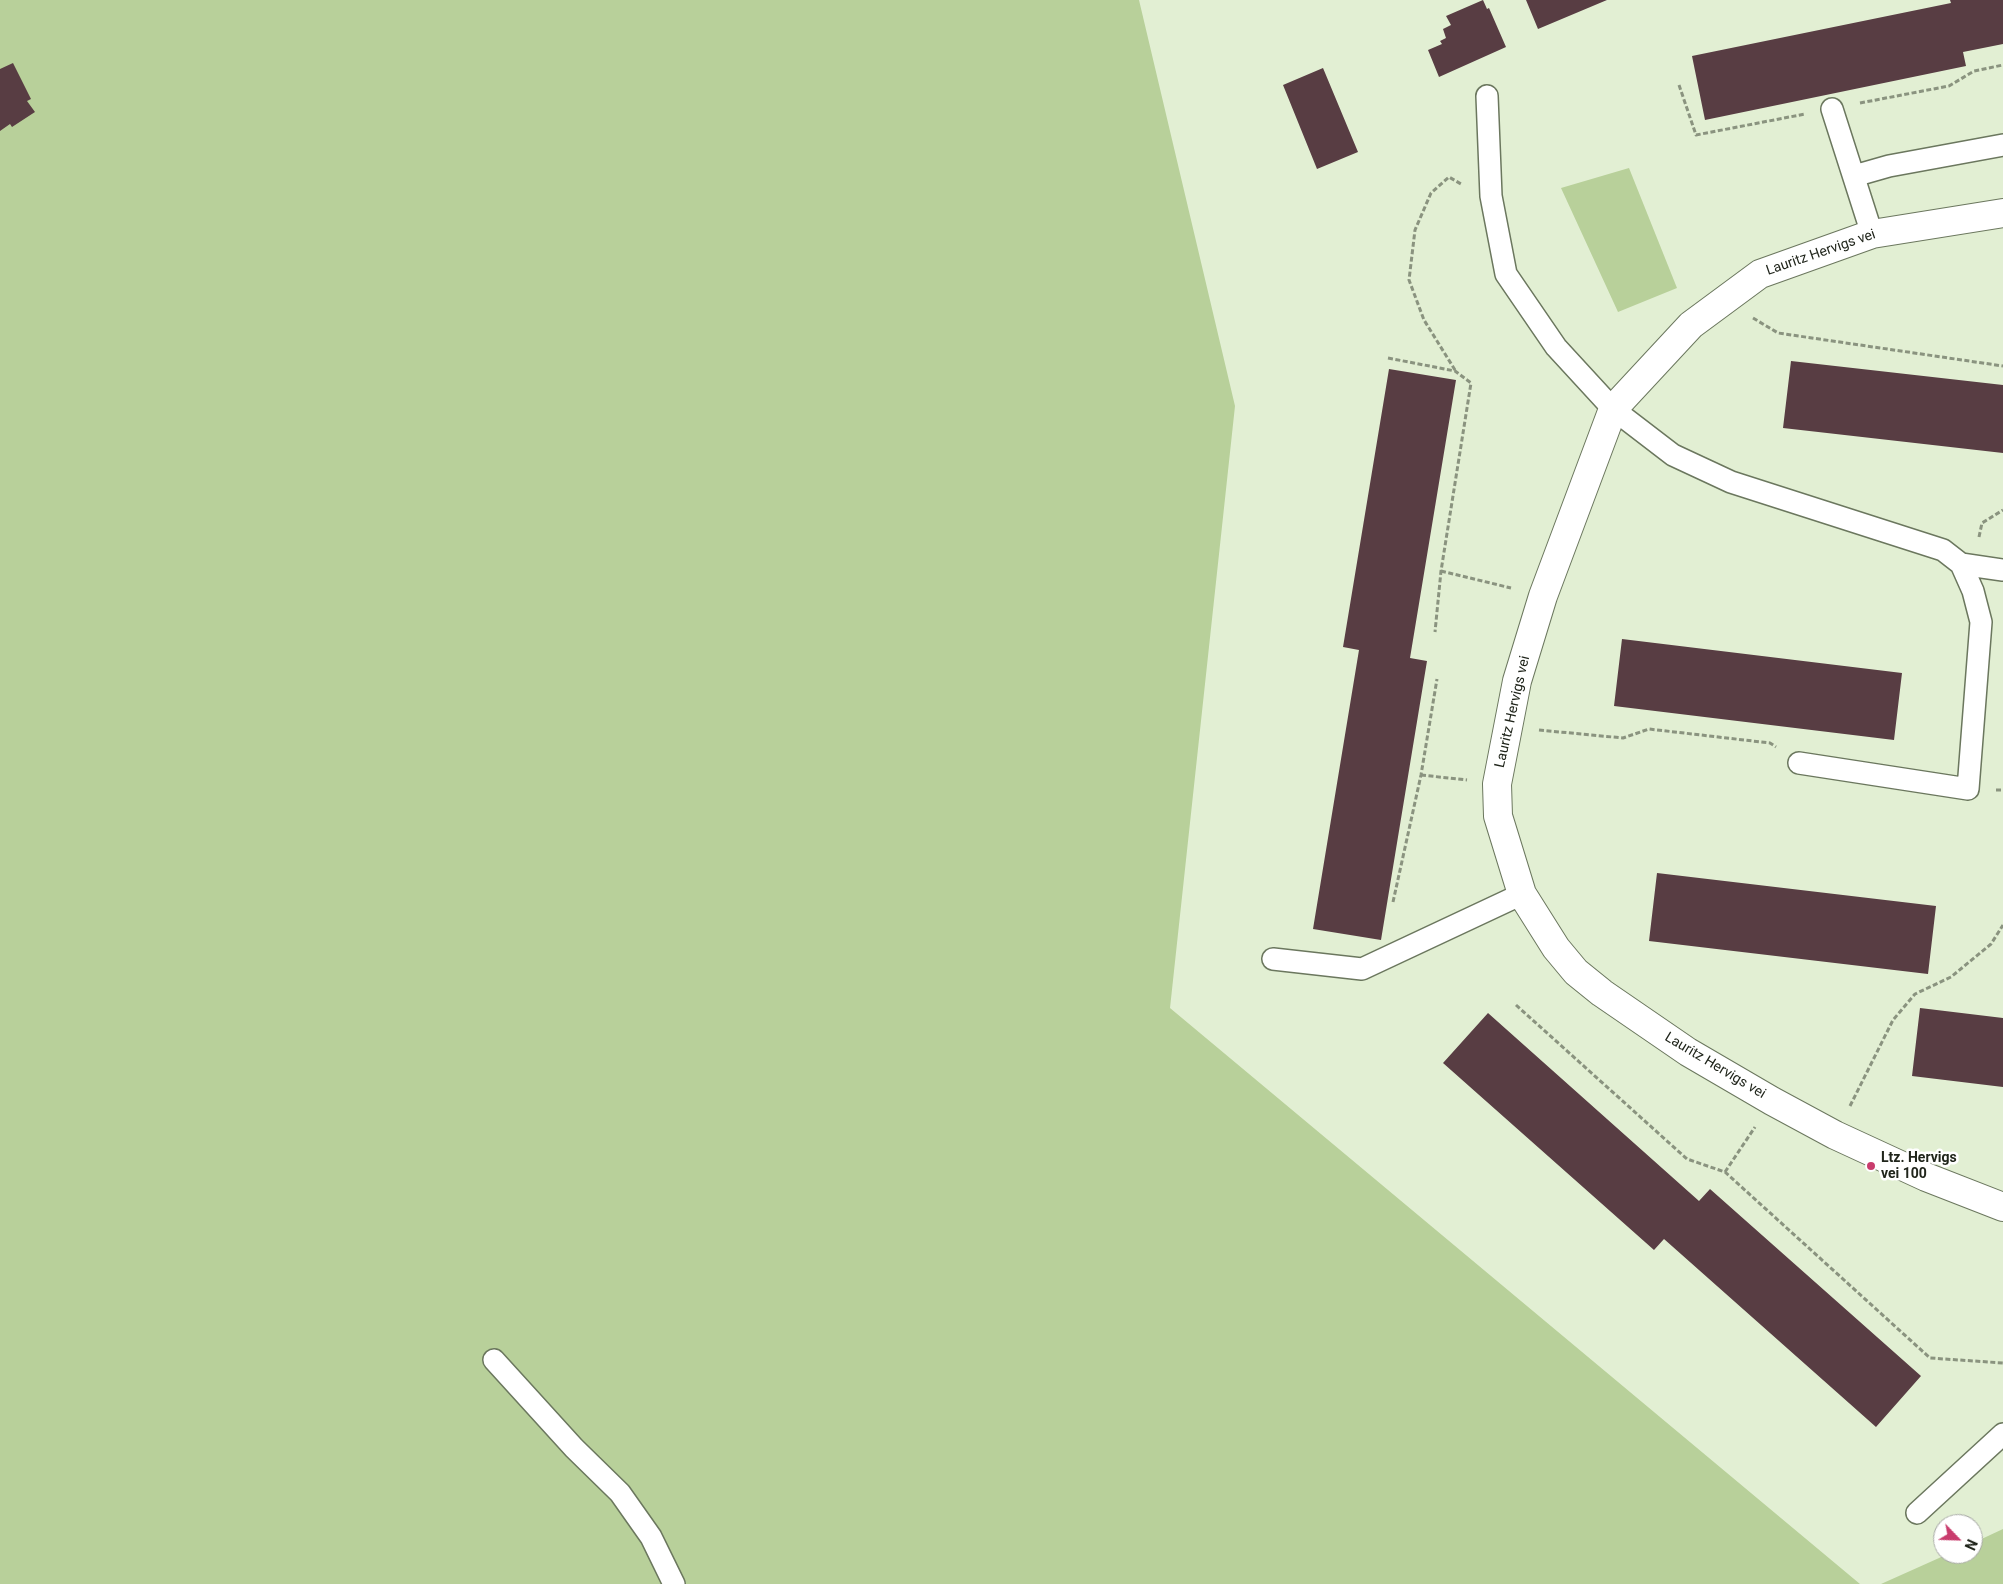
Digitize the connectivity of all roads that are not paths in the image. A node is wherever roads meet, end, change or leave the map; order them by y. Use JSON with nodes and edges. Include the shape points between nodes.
{"nodes":[{"id":1,"x":1487,"y":96,"type":"dead end"},
{"id":2,"x":1832,"y":109,"type":"dead end"},
{"id":3,"x":2003,"y":145,"type":"edge"},
{"id":4,"x":1854,"y":176,"type":"junction"},
{"id":5,"x":2003,"y":213,"type":"edge"},
{"id":6,"x":1872,"y":234,"type":"junction"},
{"id":7,"x":1613,"y":409,"type":"junction"},
{"id":8,"x":1968,"y":565,"type":"junction"},
{"id":9,"x":2003,"y":570,"type":"edge"},
{"id":10,"x":1799,"y":764,"type":"road end"},
{"id":11,"x":1522,"y":894,"type":"junction"},
{"id":12,"x":1273,"y":959,"type":"dead end"},
{"id":13,"x":2003,"y":1207,"type":"edge"},
{"id":14,"x":494,"y":1360,"type":"dead end"},
{"id":15,"x":2003,"y":1434,"type":"edge"},
{"id":16,"x":1917,"y":1513,"type":"dead end"},
{"id":17,"x":674,"y":1584,"type":"edge"}],
"edges":[{"from":1,"to":7,"type":"lane","via":[[1491,196],[1506,274],[1556,347]]},
{"from":2,"to":4,"type":"lane"},
{"from":3,"to":4,"type":"lane","via":[[1889,166]]},
{"from":4,"to":6,"type":"lane"},
{"from":5,"to":6,"type":"street","name":"Lauritz Hervigs vei"},
{"from":6,"to":7,"type":"street","name":"Lauritz Hervigs vei","via":[[1760,274],[1692,325]]},
{"from":7,"to":8,"type":"lane","via":[[1673,455],[1731,482],[1943,550]]},
{"from":7,"to":11,"type":"street","name":"Lauritz Hervigs vei","via":[[1543,596],[1517,681],[1507,728],[1497,784],[1498,816]]},
{"from":8,"to":9,"type":"lane"},
{"from":8,"to":10,"type":"lane","via":[[1981,622],[1968,789]]},
{"from":11,"to":12,"type":"lane","via":[[1362,969]]},
{"from":11,"to":13,"type":"street","name":"Lauritz Hervigs vei","via":[[1556,948],[1576,972],[1688,1052],[1835,1135],[1926,1177]]},
{"from":14,"to":17,"type":"lane","via":[[620,1493],[651,1537]]},
{"from":15,"to":16,"type":"lane"}]}
